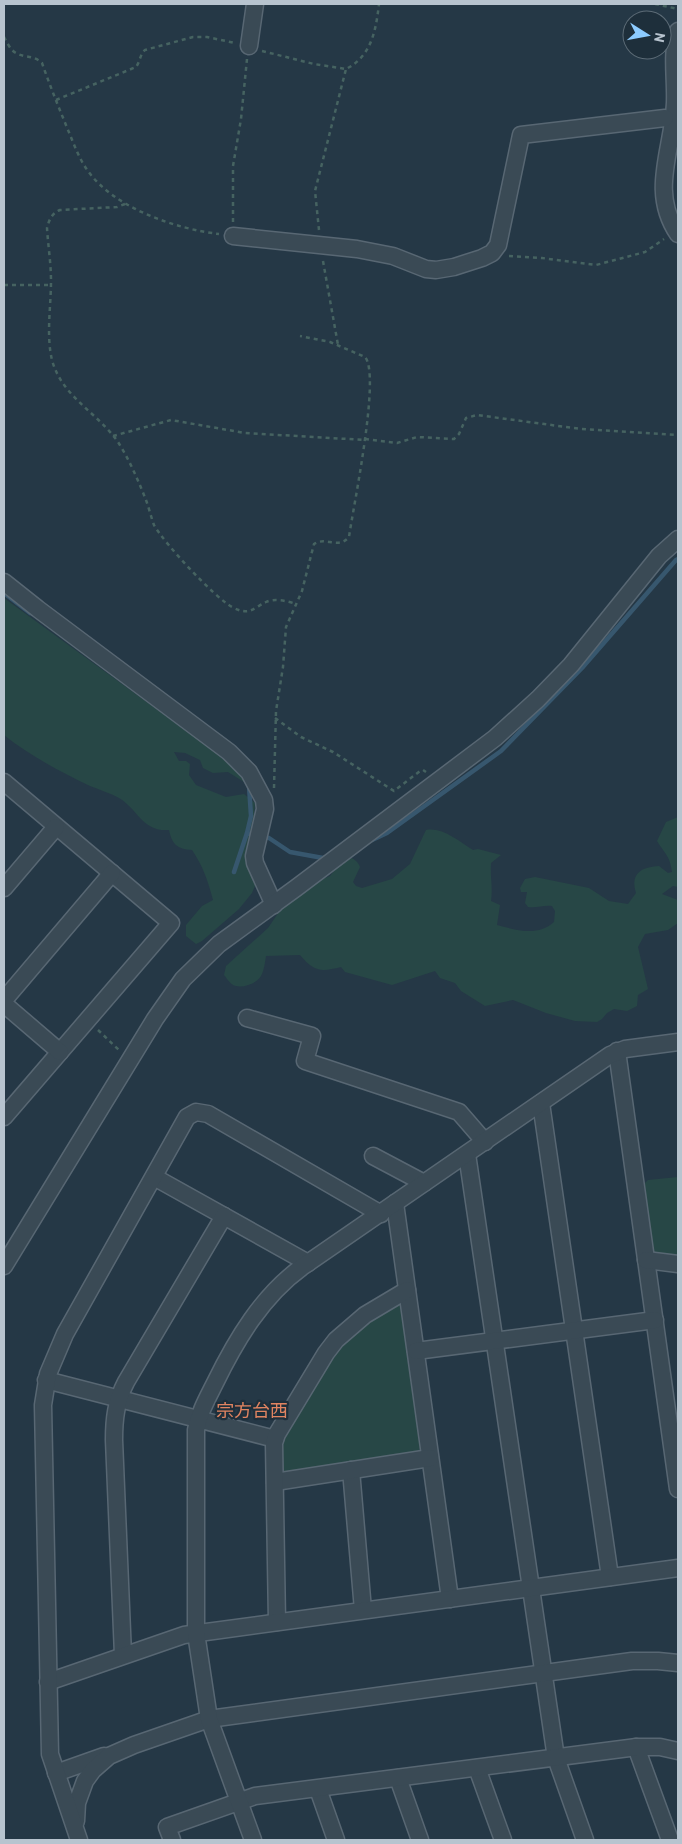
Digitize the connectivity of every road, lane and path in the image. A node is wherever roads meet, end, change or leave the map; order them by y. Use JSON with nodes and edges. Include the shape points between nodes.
{"nodes":[{"id":1,"x":255,"y":4,"type":"edge"},
{"id":2,"x":379,"y":4,"type":"edge"},
{"id":3,"x":655,"y":4,"type":"edge"},
{"id":4,"x":678,"y":9,"type":"edge"},
{"id":5,"x":678,"y":30,"type":"edge"},
{"id":6,"x":4,"y":37,"type":"edge"},
{"id":7,"x":249,"y":46,"type":"junction"},
{"id":8,"x":346,"y":69,"type":"junction"},
{"id":9,"x":56,"y":100,"type":"junction"},
{"id":10,"x":672,"y":110,"type":"edge"},
{"id":11,"x":125,"y":204,"type":"junction"},
{"id":12,"x":233,"y":236,"type":"junction"},
{"id":13,"x":672,"y":236,"type":"edge"},
{"id":14,"x":320,"y":245,"type":"junction"},
{"id":15,"x":493,"y":251,"type":"junction"},
{"id":16,"x":4,"y":285,"type":"edge"},
{"id":17,"x":51,"y":285,"type":"junction"},
{"id":18,"x":300,"y":336,"type":"dead end"},
{"id":19,"x":338,"y":345,"type":"junction"},
{"id":20,"x":678,"y":435,"type":"edge"},
{"id":21,"x":113,"y":436,"type":"junction"},
{"id":22,"x":365,"y":440,"type":"junction"},
{"id":23,"x":678,"y":538,"type":"edge"},
{"id":24,"x":4,"y":582,"type":"edge"},
{"id":25,"x":296,"y":604,"type":"junction"},
{"id":26,"x":275,"y":718,"type":"junction"},
{"id":27,"x":426,"y":772,"type":"dead end"},
{"id":28,"x":4,"y":782,"type":"edge"},
{"id":29,"x":265,"y":805,"type":"junction"},
{"id":30,"x":56,"y":827,"type":"junction"},
{"id":31,"x":112,"y":873,"type":"junction"},
{"id":32,"x":4,"y":888,"type":"edge"},
{"id":33,"x":274,"y":905,"type":"junction"},
{"id":34,"x":4,"y":1000,"type":"edge"},
{"id":35,"x":4,"y":1004,"type":"edge"},
{"id":36,"x":246,"y":1018,"type":"dead end"},
{"id":37,"x":98,"y":1030,"type":"dead end"},
{"id":38,"x":678,"y":1042,"type":"edge"},
{"id":39,"x":617,"y":1051,"type":"junction"},
{"id":40,"x":60,"y":1052,"type":"junction"},
{"id":41,"x":122,"y":1053,"type":"dead end"},
{"id":42,"x":541,"y":1103,"type":"junction"},
{"id":43,"x":4,"y":1117,"type":"edge"},
{"id":44,"x":485,"y":1142,"type":"junction"},
{"id":45,"x":467,"y":1154,"type":"junction"},
{"id":46,"x":373,"y":1156,"type":"dead end"},
{"id":47,"x":154,"y":1176,"type":"junction"},
{"id":48,"x":424,"y":1183,"type":"junction"},
{"id":49,"x":395,"y":1203,"type":"junction"},
{"id":50,"x":381,"y":1214,"type":"junction"},
{"id":51,"x":224,"y":1216,"type":"junction"},
{"id":52,"x":646,"y":1260,"type":"junction"},
{"id":53,"x":308,"y":1264,"type":"junction"},
{"id":54,"x":678,"y":1264,"type":"edge"},
{"id":55,"x":4,"y":1266,"type":"edge"},
{"id":56,"x":407,"y":1290,"type":"junction"},
{"id":57,"x":655,"y":1320,"type":"junction"},
{"id":58,"x":574,"y":1330,"type":"junction"},
{"id":59,"x":494,"y":1341,"type":"junction"},
{"id":60,"x":416,"y":1351,"type":"junction"},
{"id":61,"x":46,"y":1380,"type":"junction"},
{"id":62,"x":118,"y":1399,"type":"junction"},
{"id":63,"x":198,"y":1419,"type":"junction"},
{"id":64,"x":275,"y":1440,"type":"junction"},
{"id":65,"x":430,"y":1458,"type":"junction"},
{"id":66,"x":352,"y":1470,"type":"junction"},
{"id":67,"x":275,"y":1482,"type":"junction"},
{"id":68,"x":678,"y":1489,"type":"edge"},
{"id":69,"x":678,"y":1568,"type":"edge"},
{"id":70,"x":610,"y":1577,"type":"junction"},
{"id":71,"x":531,"y":1588,"type":"junction"},
{"id":72,"x":450,"y":1599,"type":"junction"},
{"id":73,"x":363,"y":1610,"type":"junction"},
{"id":74,"x":277,"y":1622,"type":"junction"},
{"id":75,"x":196,"y":1633,"type":"junction"},
{"id":76,"x":123,"y":1655,"type":"junction"},
{"id":77,"x":678,"y":1655,"type":"edge"},
{"id":78,"x":632,"y":1662,"type":"junction"},
{"id":79,"x":678,"y":1663,"type":"edge"},
{"id":80,"x":543,"y":1673,"type":"junction"},
{"id":81,"x":48,"y":1682,"type":"junction"},
{"id":82,"x":209,"y":1719,"type":"junction"},
{"id":83,"x":134,"y":1745,"type":"junction"},
{"id":84,"x":636,"y":1748,"type":"junction"},
{"id":85,"x":678,"y":1751,"type":"edge"},
{"id":86,"x":556,"y":1758,"type":"junction"},
{"id":87,"x":477,"y":1768,"type":"junction"},
{"id":88,"x":56,"y":1773,"type":"junction"},
{"id":89,"x":398,"y":1778,"type":"junction"},
{"id":90,"x":318,"y":1789,"type":"junction"},
{"id":91,"x":239,"y":1801,"type":"junction"},
{"id":92,"x":79,"y":1840,"type":"edge"},
{"id":93,"x":172,"y":1840,"type":"edge"},
{"id":94,"x":254,"y":1840,"type":"edge"},
{"id":95,"x":336,"y":1840,"type":"edge"},
{"id":96,"x":420,"y":1840,"type":"edge"},
{"id":97,"x":503,"y":1840,"type":"edge"},
{"id":98,"x":586,"y":1840,"type":"edge"},
{"id":99,"x":670,"y":1840,"type":"edge"}],
"edges":[{"from":1,"to":7,"type":"street"},
{"from":2,"to":8,"type":"path","via":[[373,40],[365,53]]},
{"from":3,"to":4,"type":"path"},
{"from":5,"to":10,"type":"street"},
{"from":6,"to":9,"type":"path","via":[[16,53],[36,58],[42,63]]},
{"from":7,"to":8,"type":"path","via":[[314,64]]},
{"from":7,"to":9,"type":"path","via":[[193,37],[145,50],[136,67]]},
{"from":7,"to":12,"type":"path","via":[[233,166]]},
{"from":8,"to":14,"type":"path","via":[[314,192]]},
{"from":9,"to":11,"type":"path","via":[[88,172],[106,191]]},
{"from":10,"to":13,"type":"street","via":[[663,190]]},
{"from":10,"to":15,"type":"street","via":[[521,135],[500,238]]},
{"from":11,"to":12,"type":"path","via":[[182,228]]},
{"from":11,"to":17,"type":"path","via":[[60,210],[52,216],[47,228]]},
{"from":12,"to":14,"type":"street"},
{"from":13,"to":15,"type":"path","via":[[645,252],[596,265],[506,256]]},
{"from":14,"to":15,"type":"street","via":[[394,256],[436,270],[482,258]]},
{"from":14,"to":19,"type":"path"},
{"from":16,"to":17,"type":"path"},
{"from":17,"to":21,"type":"path","via":[[50,348],[57,374],[71,395]]},
{"from":18,"to":19,"type":"path"},
{"from":19,"to":22,"type":"path","via":[[361,354],[368,362]]},
{"from":20,"to":22,"type":"path","via":[[564,428],[476,415],[466,418],[459,434],[452,440],[417,437],[397,443]]},
{"from":21,"to":22,"type":"path","via":[[171,420],[245,433]]},
{"from":21,"to":25,"type":"path","via":[[124,452],[159,533],[216,594],[232,607],[245,611],[272,600]]},
{"from":22,"to":25,"type":"path","via":[[348,537],[341,543],[322,540],[314,544]]},
{"from":23,"to":33,"type":"street","via":[[659,556],[556,682],[495,738]]},
{"from":24,"to":29,"type":"street","via":[[229,752],[249,772]]},
{"from":25,"to":26,"type":"path","via":[[286,627]]},
{"from":26,"to":27,"type":"path","via":[[300,738],[333,752],[394,791],[420,771]]},
{"from":26,"to":29,"type":"path","via":[[275,781]]},
{"from":28,"to":30,"type":"street"},
{"from":29,"to":33,"type":"street","via":[[254,856]]},
{"from":30,"to":31,"type":"street"},
{"from":30,"to":32,"type":"street"},
{"from":31,"to":34,"type":"street"},
{"from":31,"to":40,"type":"street","via":[[170,923]]},
{"from":33,"to":55,"type":"street","via":[[206,955],[175,990]]},
{"from":35,"to":40,"type":"street"},
{"from":36,"to":44,"type":"street","via":[[312,1036],[305,1061],[459,1112]]},
{"from":37,"to":41,"type":"path"},
{"from":38,"to":39,"type":"street"},
{"from":39,"to":42,"type":"street"},
{"from":39,"to":52,"type":"street"},
{"from":40,"to":43,"type":"street"},
{"from":42,"to":44,"type":"street"},
{"from":42,"to":58,"type":"street"},
{"from":44,"to":45,"type":"street"},
{"from":45,"to":48,"type":"street"},
{"from":45,"to":59,"type":"street"},
{"from":46,"to":48,"type":"street"},
{"from":47,"to":50,"type":"street","via":[[188,1117],[201,1112]]},
{"from":47,"to":51,"type":"street"},
{"from":47,"to":61,"type":"street","via":[[65,1334]]},
{"from":48,"to":49,"type":"street"},
{"from":49,"to":50,"type":"street"},
{"from":49,"to":56,"type":"street"},
{"from":50,"to":53,"type":"street"},
{"from":51,"to":53,"type":"street"},
{"from":51,"to":62,"type":"street"},
{"from":52,"to":54,"type":"street"},
{"from":52,"to":57,"type":"street"},
{"from":53,"to":63,"type":"street","via":[[281,1283],[248,1325],[223,1366]]},
{"from":56,"to":60,"type":"street"},
{"from":56,"to":64,"type":"street","via":[[366,1315],[336,1340]]},
{"from":57,"to":58,"type":"street"},
{"from":57,"to":68,"type":"street"},
{"from":58,"to":59,"type":"street"},
{"from":58,"to":70,"type":"street"},
{"from":59,"to":60,"type":"street"},
{"from":59,"to":71,"type":"street"},
{"from":60,"to":65,"type":"street"},
{"from":61,"to":62,"type":"street"},
{"from":61,"to":81,"type":"street","via":[[42,1422]]},
{"from":62,"to":63,"type":"street"},
{"from":62,"to":76,"type":"street","via":[[114,1440]]},
{"from":63,"to":64,"type":"street"},
{"from":63,"to":75,"type":"street"},
{"from":64,"to":67,"type":"street"},
{"from":65,"to":66,"type":"street"},
{"from":65,"to":72,"type":"street"},
{"from":66,"to":67,"type":"street"},
{"from":66,"to":73,"type":"street"},
{"from":67,"to":74,"type":"street"},
{"from":69,"to":70,"type":"street"},
{"from":70,"to":71,"type":"street"},
{"from":71,"to":72,"type":"street"},
{"from":71,"to":80,"type":"street"},
{"from":72,"to":73,"type":"street"},
{"from":73,"to":74,"type":"street"},
{"from":74,"to":75,"type":"street"},
{"from":75,"to":76,"type":"street"},
{"from":75,"to":82,"type":"street"},
{"from":76,"to":81,"type":"street"},
{"from":77,"to":78,"type":"street"},
{"from":78,"to":79,"type":"street"},
{"from":78,"to":80,"type":"street"},
{"from":80,"to":82,"type":"street"},
{"from":80,"to":86,"type":"street"},
{"from":81,"to":88,"type":"street","via":[[50,1754]]},
{"from":82,"to":83,"type":"street"},
{"from":82,"to":91,"type":"street"},
{"from":83,"to":88,"type":"street"},
{"from":83,"to":92,"type":"street","via":[[109,1756],[85,1781],[76,1810]]},
{"from":84,"to":85,"type":"street","via":[[660,1747]]},
{"from":84,"to":86,"type":"street"},
{"from":84,"to":99,"type":"street"},
{"from":86,"to":87,"type":"street"},
{"from":86,"to":98,"type":"street"},
{"from":87,"to":89,"type":"street"},
{"from":87,"to":97,"type":"street"},
{"from":88,"to":92,"type":"street"},
{"from":89,"to":90,"type":"street"},
{"from":89,"to":96,"type":"street"},
{"from":90,"to":91,"type":"street","via":[[255,1796]]},
{"from":90,"to":95,"type":"street"},
{"from":91,"to":93,"type":"street","via":[[167,1827]]},
{"from":91,"to":94,"type":"street"}]}
